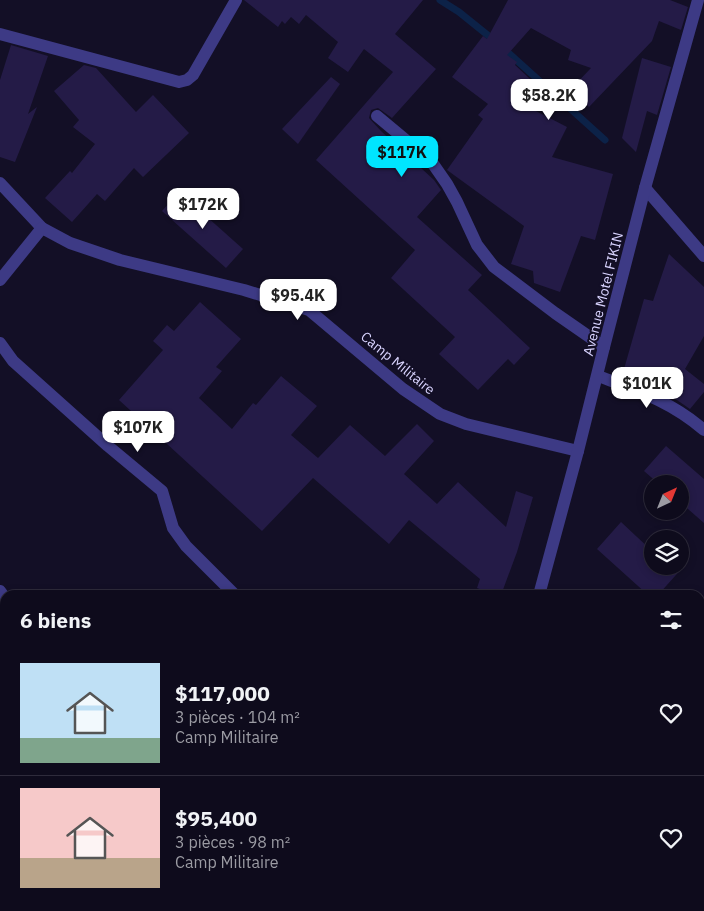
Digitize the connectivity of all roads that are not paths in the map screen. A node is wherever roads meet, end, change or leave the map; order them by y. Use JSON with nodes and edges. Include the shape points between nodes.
{"nodes":[{"id":1,"x":236,"y":0,"type":"edge"},
{"id":2,"x":698,"y":0,"type":"edge"},
{"id":3,"x":0,"y":34,"type":"edge"},
{"id":4,"x":377,"y":116,"type":"dead end"},
{"id":5,"x":0,"y":183,"type":"edge"},
{"id":6,"x":646,"y":188,"type":"junction"},
{"id":7,"x":42,"y":228,"type":"junction"},
{"id":8,"x":704,"y":256,"type":"edge"},
{"id":9,"x":0,"y":280,"type":"edge"},
{"id":10,"x":0,"y":343,"type":"edge"},
{"id":11,"x":604,"y":347,"type":"junction"},
{"id":12,"x":598,"y":376,"type":"junction"},
{"id":13,"x":704,"y":430,"type":"edge"},
{"id":14,"x":578,"y":451,"type":"junction"},
{"id":15,"x":230,"y":590,"type":"edge"},
{"id":16,"x":543,"y":590,"type":"edge"}],
"edges":[{"from":1,"to":3,"type":"street","via":[[193,75],[179,82]]},
{"from":2,"to":6,"type":"street","name":"Avenue Motel FIKIN"},
{"from":4,"to":11,"type":"street","via":[[431,161],[457,202],[477,245],[494,267]]},
{"from":5,"to":7,"type":"street","name":"Camp Militaire"},
{"from":6,"to":8,"type":"street"},
{"from":6,"to":11,"type":"street","name":"Avenue Motel FIKIN"},
{"from":7,"to":9,"type":"street"},
{"from":7,"to":14,"type":"street","name":"Camp Militaire","via":[[70,243],[120,260],[244,290],[309,310],[403,389],[440,414],[466,424]]},
{"from":10,"to":15,"type":"street","via":[[13,361],[162,490],[173,528],[186,546]]},
{"from":11,"to":12,"type":"street","name":"Avenue Motel FIKIN"},
{"from":12,"to":13,"type":"street","via":[[659,399]]},
{"from":12,"to":14,"type":"street","name":"Avenue Motel FIKIN"},
{"from":14,"to":16,"type":"street","name":"Avenue Motel FIKIN"}]}
